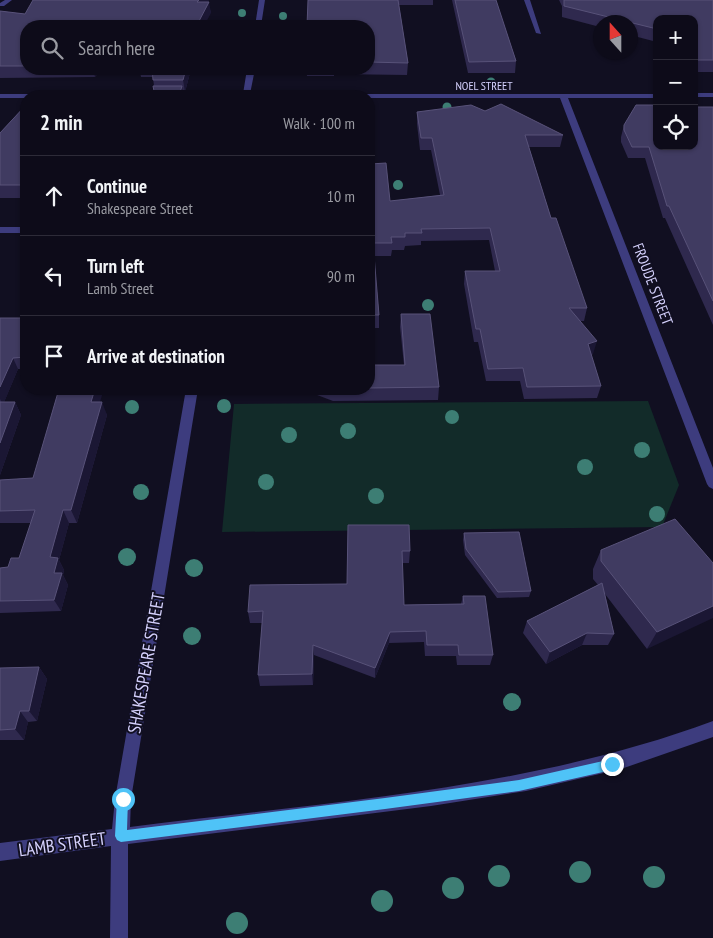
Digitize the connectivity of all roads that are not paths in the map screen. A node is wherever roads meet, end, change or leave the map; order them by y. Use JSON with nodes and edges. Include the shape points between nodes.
{"nodes":[{"id":1,"x":9,"y":0,"type":"edge"},
{"id":2,"x":262,"y":0,"type":"edge"},
{"id":3,"x":527,"y":0,"type":"edge"},
{"id":4,"x":2,"y":5,"type":"dead end"},
{"id":5,"x":259,"y":20,"type":"edge"},
{"id":6,"x":540,"y":33,"type":"dead end"},
{"id":7,"x":250,"y":75,"type":"edge"},
{"id":8,"x":247,"y":90,"type":"edge"},
{"id":9,"x":713,"y":95,"type":"edge"},
{"id":10,"x":0,"y":96,"type":"edge"},
{"id":11,"x":20,"y":96,"type":"edge"},
{"id":12,"x":375,"y":96,"type":"edge"},
{"id":13,"x":563,"y":96,"type":"junction"},
{"id":14,"x":653,"y":96,"type":"edge"},
{"id":15,"x":698,"y":96,"type":"edge"},
{"id":16,"x":0,"y":230,"type":"edge"},
{"id":17,"x":20,"y":230,"type":"edge"},
{"id":18,"x":191,"y":395,"type":"edge"},
{"id":19,"x":713,"y":484,"type":"edge"},
{"id":20,"x":713,"y":729,"type":"edge"},
{"id":21,"x":121,"y":836,"type":"junction"},
{"id":22,"x":0,"y":852,"type":"edge"},
{"id":23,"x":119,"y":938,"type":"edge"}],
"edges":[{"from":1,"to":4,"type":"street"},
{"from":2,"to":5,"type":"street"},
{"from":3,"to":6,"type":"street"},
{"from":7,"to":8,"type":"street"},
{"from":9,"to":15,"type":"street"},
{"from":10,"to":11,"type":"street"},
{"from":12,"to":13,"type":"street","name":"NOEL STREET"},
{"from":13,"to":14,"type":"street","name":"NOEL STREET"},
{"from":13,"to":19,"type":"street","name":"FROUDE STREET"},
{"from":16,"to":17,"type":"street"},
{"from":18,"to":21,"type":"street","name":"SHAKESPEARE STREET","via":[[123,799]]},
{"from":20,"to":21,"type":"street","name":"LAMB STREET","via":[[612,764],[519,785]]},
{"from":21,"to":22,"type":"street","name":"LAMB STREET"},
{"from":21,"to":23,"type":"street","name":"SHAKESPEARE STREET"}]}
